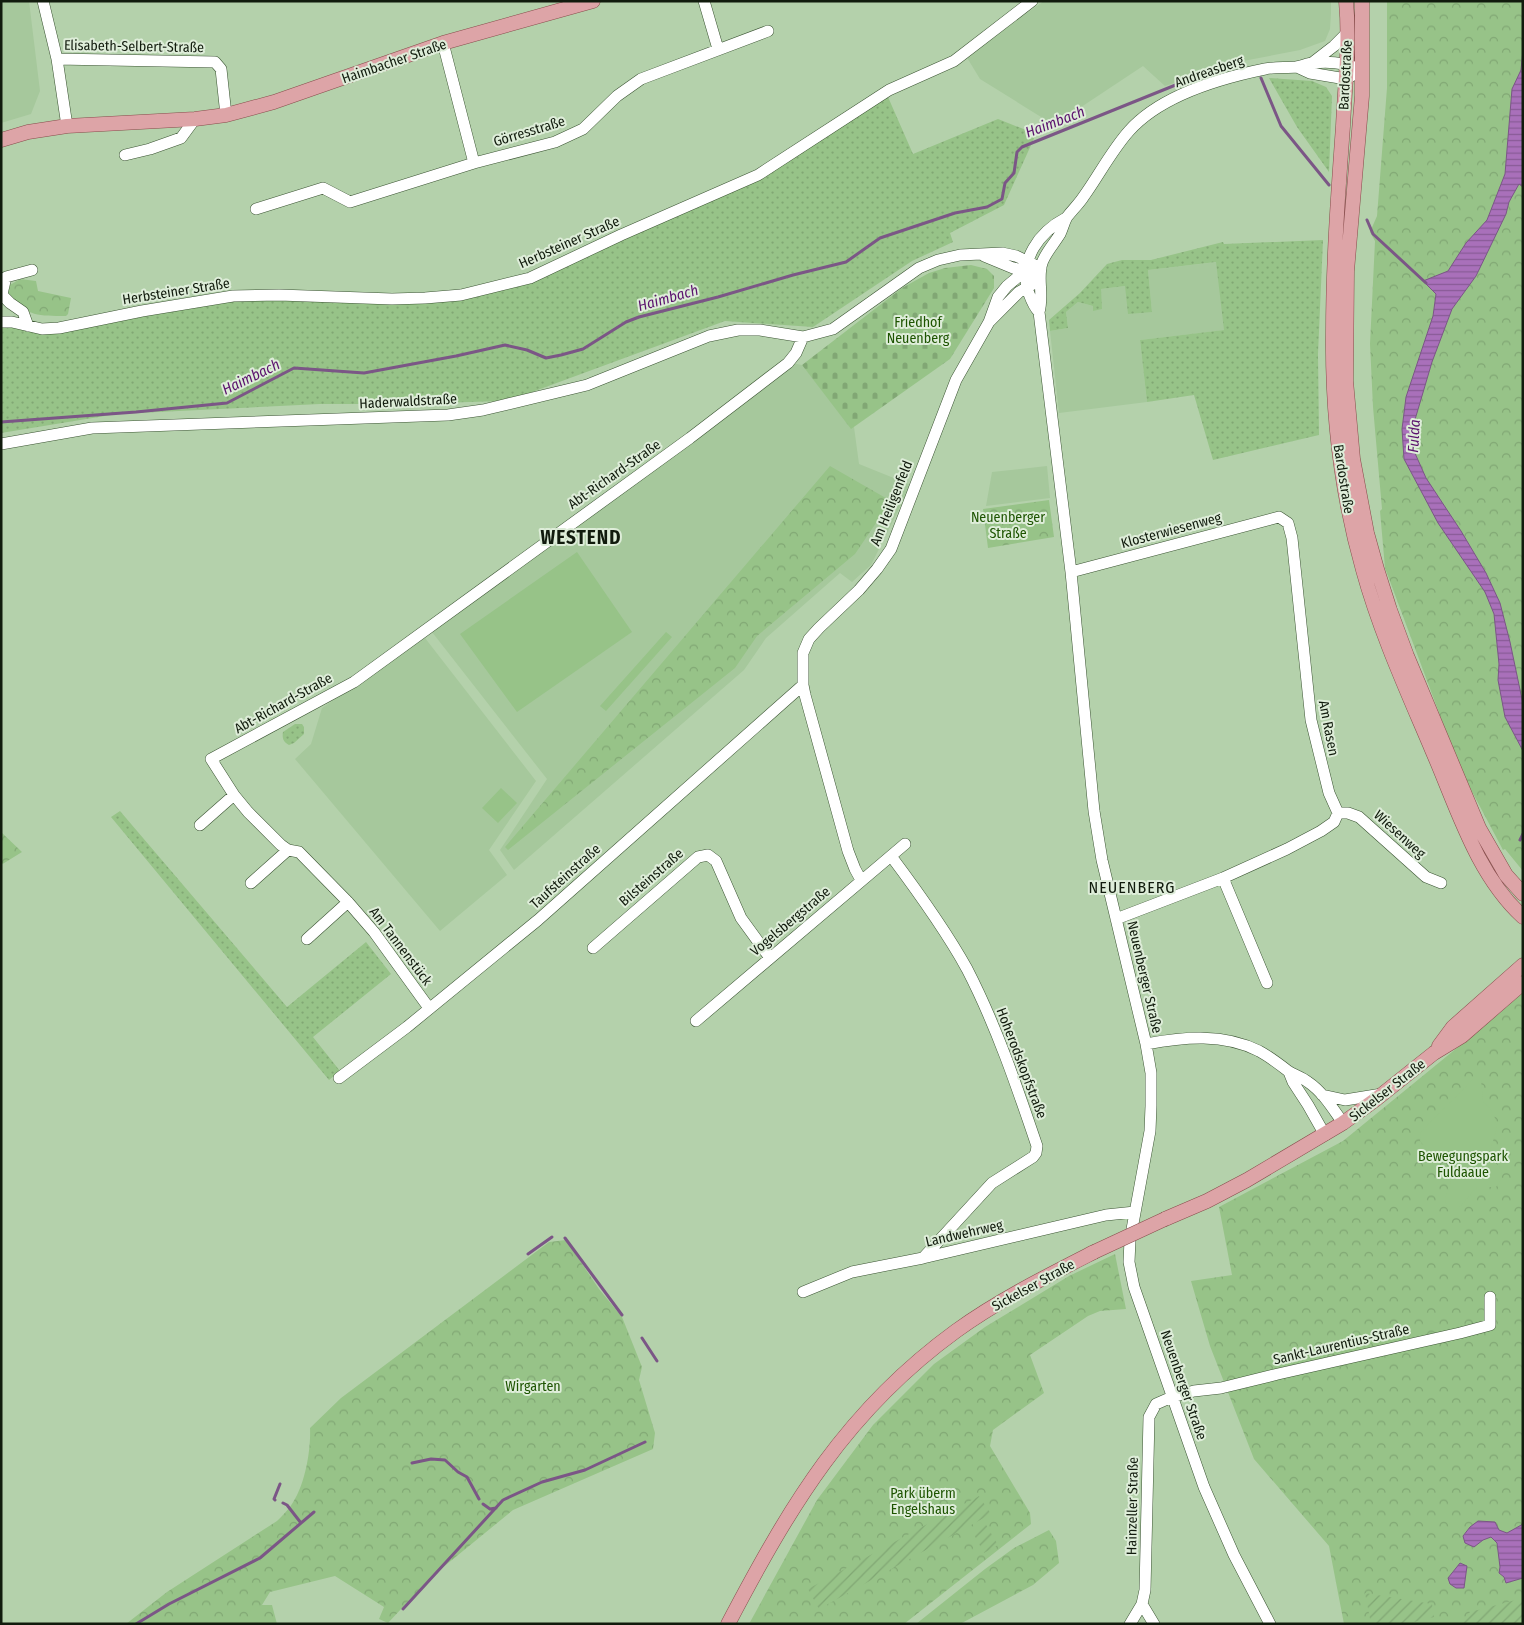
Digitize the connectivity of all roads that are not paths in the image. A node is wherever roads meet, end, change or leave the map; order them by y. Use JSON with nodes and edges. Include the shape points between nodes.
{"nodes":[{"id":1,"x":43,"y":1,"type":"edge"},
{"id":2,"x":593,"y":1,"type":"edge"},
{"id":3,"x":704,"y":1,"type":"edge"},
{"id":4,"x":1032,"y":1,"type":"edge"},
{"id":5,"x":1346,"y":1,"type":"edge"},
{"id":6,"x":1362,"y":1,"type":"edge"},
{"id":7,"x":577,"y":3,"type":"edge"},
{"id":8,"x":768,"y":32,"type":"dead end"},
{"id":9,"x":1348,"y":32,"type":"junction"},
{"id":10,"x":443,"y":44,"type":"junction"},
{"id":11,"x":718,"y":49,"type":"junction"},
{"id":12,"x":57,"y":59,"type":"junction"},
{"id":13,"x":1312,"y":63,"type":"junction"},
{"id":14,"x":1346,"y":63,"type":"junction"},
{"id":15,"x":1296,"y":67,"type":"junction"},
{"id":16,"x":1362,"y":70,"type":"junction"},
{"id":17,"x":1346,"y":80,"type":"junction"},
{"id":18,"x":226,"y":115,"type":"junction"},
{"id":19,"x":195,"y":119,"type":"junction"},
{"id":20,"x":67,"y":126,"type":"junction"},
{"id":21,"x":1,"y":140,"type":"edge"},
{"id":22,"x":125,"y":155,"type":"dead end"},
{"id":23,"x":474,"y":163,"type":"junction"},
{"id":24,"x":256,"y":209,"type":"dead end"},
{"id":25,"x":1066,"y":218,"type":"junction"},
{"id":26,"x":1026,"y":269,"type":"junction"},
{"id":27,"x":32,"y":270,"type":"dead end"},
{"id":28,"x":1041,"y":274,"type":"junction"},
{"id":29,"x":1027,"y":287,"type":"junction"},
{"id":30,"x":2,"y":294,"type":"edge"},
{"id":31,"x":1039,"y":312,"type":"junction"},
{"id":32,"x":1,"y":322,"type":"edge"},
{"id":33,"x":989,"y":322,"type":"junction"},
{"id":34,"x":28,"y":326,"type":"junction"},
{"id":35,"x":803,"y":337,"type":"junction"},
{"id":36,"x":1,"y":444,"type":"edge"},
{"id":37,"x":1279,"y":517,"type":"joint"},
{"id":38,"x":1071,"y":572,"type":"junction"},
{"id":39,"x":803,"y":685,"type":"junction"},
{"id":40,"x":211,"y":758,"type":"joint"},
{"id":41,"x":234,"y":795,"type":"junction"},
{"id":42,"x":1338,"y":813,"type":"junction"},
{"id":43,"x":200,"y":825,"type":"dead end"},
{"id":44,"x":905,"y":844,"type":"dead end"},
{"id":45,"x":288,"y":850,"type":"junction"},
{"id":46,"x":891,"y":856,"type":"junction"},
{"id":47,"x":1223,"y":878,"type":"junction"},
{"id":48,"x":862,"y":880,"type":"junction"},
{"id":49,"x":252,"y":883,"type":"dead end"},
{"id":50,"x":1441,"y":883,"type":"dead end"},
{"id":51,"x":1523,"y":894,"type":"edge"},
{"id":52,"x":348,"y":902,"type":"junction"},
{"id":53,"x":1523,"y":917,"type":"edge"},
{"id":54,"x":1116,"y":919,"type":"junction"},
{"id":55,"x":307,"y":939,"type":"dead end"},
{"id":56,"x":593,"y":948,"type":"dead end"},
{"id":57,"x":770,"y":958,"type":"junction"},
{"id":58,"x":1523,"y":965,"type":"edge"},
{"id":59,"x":1267,"y":983,"type":"dead end"},
{"id":60,"x":1523,"y":983,"type":"edge"},
{"id":61,"x":429,"y":1008,"type":"junction"},
{"id":62,"x":696,"y":1020,"type":"dead end"},
{"id":63,"x":1146,"y":1044,"type":"junction"},
{"id":64,"x":1434,"y":1053,"type":"junction"},
{"id":65,"x":1289,"y":1072,"type":"junction"},
{"id":66,"x":339,"y":1078,"type":"dead end"},
{"id":67,"x":1384,"y":1093,"type":"junction"},
{"id":68,"x":1322,"y":1095,"type":"junction"},
{"id":69,"x":1343,"y":1124,"type":"junction"},
{"id":70,"x":1324,"y":1135,"type":"junction"},
{"id":71,"x":1135,"y":1212,"type":"junction"},
{"id":72,"x":923,"y":1258,"type":"junction"},
{"id":73,"x":803,"y":1292,"type":"dead end"},
{"id":74,"x":1490,"y":1297,"type":"dead end"},
{"id":75,"x":1172,"y":1397,"type":"junction"},
{"id":76,"x":1142,"y":1604,"type":"junction"},
{"id":77,"x":728,"y":1624,"type":"edge"},
{"id":78,"x":1130,"y":1624,"type":"edge"},
{"id":79,"x":1154,"y":1624,"type":"edge"},
{"id":80,"x":1270,"y":1624,"type":"edge"}],
"edges":[{"from":1,"to":12,"type":"street"},
{"from":2,"to":7,"type":"main road","name":"Haimbacher Straße"},
{"from":3,"to":11,"type":"street"},
{"from":4,"to":34,"type":"street","name":"Herbsteiner Straße","via":[[954,61],[890,90],[758,176],[530,278],[461,295],[392,299],[233,296],[59,328]]},
{"from":5,"to":9,"type":"main road","name":"Bardostraße"},
{"from":6,"to":16,"type":"main road","name":"Bardostraße"},
{"from":7,"to":10,"type":"main road","name":"Haimbacher Straße"},
{"from":8,"to":11,"type":"street","name":"Görresstraße"},
{"from":9,"to":13,"type":"street","name":"Andreasberg"},
{"from":9,"to":14,"type":"main road","name":"Bardostraße"},
{"from":10,"to":18,"type":"main road","name":"Haimbacher Straße","via":[[274,102]]},
{"from":10,"to":23,"type":"street"},
{"from":11,"to":23,"type":"street","name":"Görresstraße","via":[[641,79],[617,96],[583,129],[555,142]]},
{"from":12,"to":18,"type":"street","name":"Elisabeth-Selbert-Straße","via":[[215,62],[222,69]]},
{"from":12,"to":20,"type":"street"},
{"from":13,"to":14,"type":"street","name":"Andreasberg"},
{"from":13,"to":15,"type":"street","name":"Andreasberg"},
{"from":14,"to":16,"type":"street","name":"Andreasberg"},
{"from":14,"to":17,"type":"main road","name":"Bardostraße"},
{"from":15,"to":17,"type":"street","name":"Andreasberg"},
{"from":15,"to":25,"type":"street","name":"Andreasberg","via":[[1267,68],[1229,78],[1165,103],[1142,118],[1129,130],[1083,199]]},
{"from":16,"to":17,"type":"street"},
{"from":16,"to":51,"type":"main road","name":"Bardostraße","via":[[1348,271],[1346,381],[1354,459],[1367,534],[1393,620],[1479,828],[1506,875]]},
{"from":17,"to":53,"type":"main road","name":"Bardostraße","via":[[1332,331],[1338,439],[1354,536],[1366,582],[1394,660],[1482,866],[1503,897]]},
{"from":18,"to":19,"type":"main road","name":"Haimbacher Straße"},
{"from":19,"to":20,"type":"main road","name":"Haimbacher Straße"},
{"from":19,"to":22,"type":"street","via":[[181,138]]},
{"from":20,"to":21,"type":"main road","name":"Haimbacher Straße"},
{"from":23,"to":24,"type":"street","name":"Görresstraße","via":[[350,202],[323,188]]},
{"from":25,"to":26,"type":"street","name":"Andreasberg","via":[[1050,229],[1033,248]]},
{"from":25,"to":28,"type":"street","name":"Andreasberg","via":[[1045,257]]},
{"from":26,"to":28,"type":"street"},
{"from":26,"to":29,"type":"street","name":"Neuenberger Straße"},
{"from":26,"to":33,"type":"street","name":"Am Heiligenfeld","via":[[998,297]]},
{"from":26,"to":35,"type":"street","via":[[1016,256],[1002,253],[960,255],[938,260],[919,268],[833,329]]},
{"from":27,"to":30,"type":"street","via":[[6,277]]},
{"from":28,"to":29,"type":"street","name":"Am Heiligenfeld"},
{"from":28,"to":31,"type":"street","name":"Neuenberger Straße"},
{"from":29,"to":31,"type":"street","name":"Neuenberger Straße"},
{"from":29,"to":33,"type":"street","name":"Am Heiligenfeld"},
{"from":30,"to":34,"type":"street","via":[[23,312]]},
{"from":31,"to":38,"type":"street","name":"Neuenberger Straße"},
{"from":32,"to":34,"type":"street","name":"Herbsteiner Straße"},
{"from":33,"to":39,"type":"street","name":"Am Heiligenfeld","via":[[956,380],[891,549],[859,590],[809,639],[803,654]]},
{"from":35,"to":36,"type":"street","name":"Haderwaldstraße","via":[[760,330],[724,332],[587,385],[448,415],[92,428]]},
{"from":35,"to":40,"type":"street","name":"Abt-Richard-Straße","via":[[788,363],[354,682]]},
{"from":37,"to":38,"type":"street","name":"Klosterwiesenweg"},
{"from":37,"to":42,"type":"street","name":"Am Rasen","via":[[1288,523],[1292,538],[1311,720],[1328,792]]},
{"from":38,"to":54,"type":"street","name":"Neuenberger Straße","via":[[1094,805],[1102,860]]},
{"from":39,"to":48,"type":"street","name":"Am Heiligenfeld","via":[[848,851]]},
{"from":39,"to":61,"type":"street","name":"Taufsteinstraße","via":[[538,920]]},
{"from":40,"to":41,"type":"street","name":"Am Tannenstück"},
{"from":41,"to":43,"type":"street"},
{"from":41,"to":45,"type":"street","name":"Am Tannenstück"},
{"from":42,"to":47,"type":"street","via":[[1334,822],[1321,832]]},
{"from":42,"to":50,"type":"street","name":"Wiesenweg","via":[[1359,817],[1426,877]]},
{"from":44,"to":46,"type":"street","name":"Vogelsbergstraße"},
{"from":45,"to":49,"type":"street"},
{"from":45,"to":52,"type":"street","name":"Am Tannenstück","via":[[299,852]]},
{"from":46,"to":48,"type":"street","name":"Vogelsbergstraße"},
{"from":46,"to":72,"type":"street","name":"Hoherodskopfstraße","via":[[967,969],[992,1023],[1037,1146],[1033,1157],[992,1184]]},
{"from":47,"to":54,"type":"street"},
{"from":47,"to":59,"type":"street"},
{"from":48,"to":57,"type":"street","name":"Vogelsbergstraße"},
{"from":52,"to":55,"type":"street"},
{"from":52,"to":61,"type":"street","name":"Am Tannenstück"},
{"from":54,"to":63,"type":"street","name":"Neuenberger Straße"},
{"from":56,"to":57,"type":"street","name":"Bilsteinstraße","via":[[698,857],[708,855],[716,862],[741,918]]},
{"from":57,"to":62,"type":"street","name":"Vogelsbergstraße"},
{"from":58,"to":64,"type":"main road","name":"Sickelser Straße","via":[[1453,1027]]},
{"from":60,"to":64,"type":"main road","name":"Sickelser Straße","via":[[1462,1036]]},
{"from":61,"to":66,"type":"street","name":"Taufsteinstraße"},
{"from":63,"to":65,"type":"street","via":[[1184,1038],[1225,1040],[1260,1051]]},
{"from":63,"to":71,"type":"street","name":"Neuenberger Straße","via":[[1151,1073],[1150,1122]]},
{"from":64,"to":67,"type":"main road","name":"Sickelser Straße"},
{"from":65,"to":68,"type":"street","via":[[1307,1081]]},
{"from":65,"to":70,"type":"street"},
{"from":67,"to":68,"type":"street","via":[[1345,1100]]},
{"from":67,"to":69,"type":"main road","name":"Sickelser Straße"},
{"from":68,"to":69,"type":"street"},
{"from":69,"to":70,"type":"main road","name":"Sickelser Straße"},
{"from":70,"to":77,"type":"main road","name":"Sickelser Straße","bridge":true,"via":[[1207,1201],[1094,1252],[1020,1291],[957,1330],[909,1368],[872,1403],[836,1446],[770,1546]]},
{"from":71,"to":72,"type":"street","name":"Landwehrweg","via":[[1112,1214]]},
{"from":71,"to":75,"type":"street","name":"Neuenberger Straße","via":[[1129,1262],[1134,1287]]},
{"from":72,"to":73,"type":"street","name":"Landwehrweg","via":[[852,1272]]},
{"from":74,"to":75,"type":"street","name":"Sankt-Laurentius-Straße","via":[[1490,1325]]},
{"from":75,"to":76,"type":"street","name":"Hainzeller Straße","via":[[1156,1404],[1149,1417]]},
{"from":75,"to":80,"type":"street","name":"Neuenberger Straße","via":[[1218,1520]]},
{"from":76,"to":78,"type":"street","name":"Hainzeller Straße"},
{"from":76,"to":79,"type":"street"}]}
